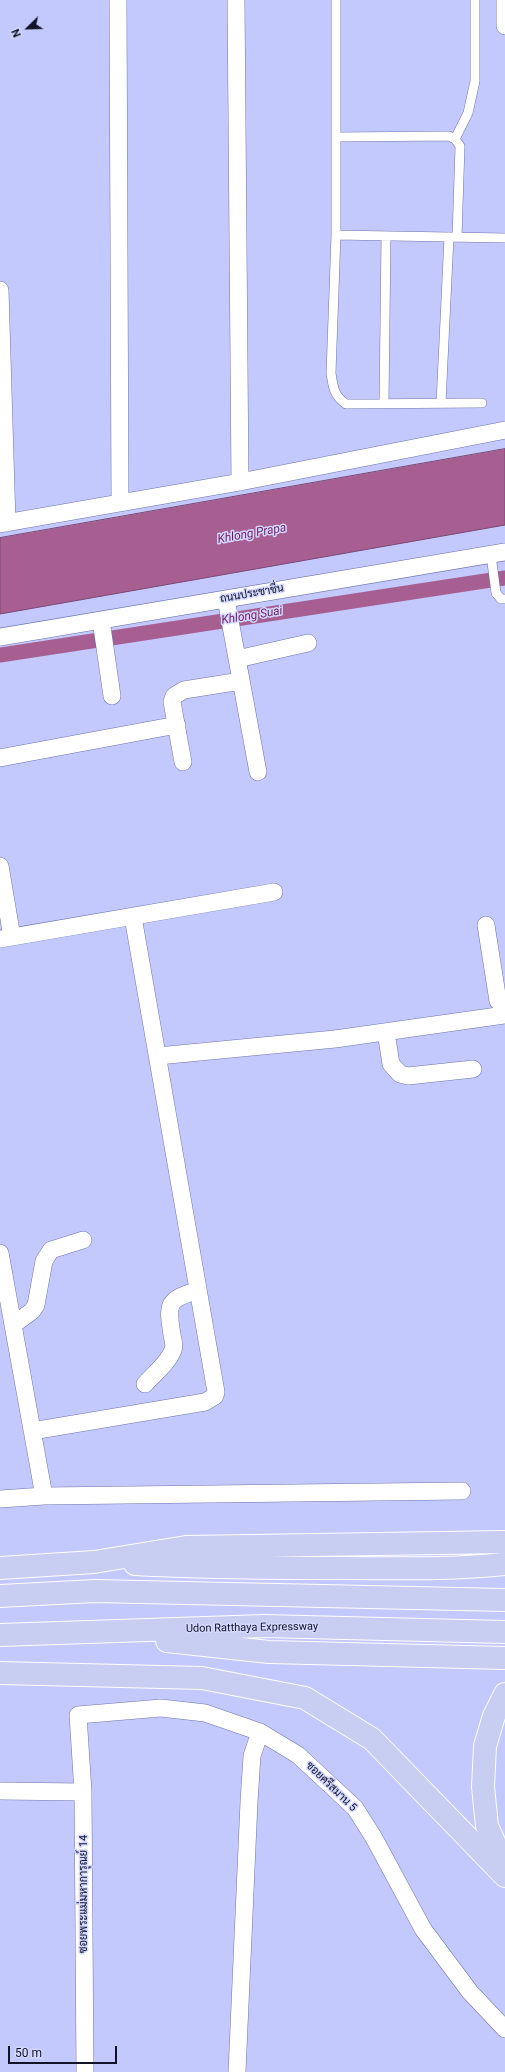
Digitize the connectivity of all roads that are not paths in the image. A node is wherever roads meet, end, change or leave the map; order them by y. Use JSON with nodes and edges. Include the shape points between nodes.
{"nodes":[{"id":1,"x":118,"y":0,"type":"edge"},
{"id":2,"x":236,"y":0,"type":"edge"},
{"id":3,"x":336,"y":0,"type":"edge"},
{"id":4,"x":475,"y":0,"type":"edge"},
{"id":5,"x":505,"y":0,"type":"edge"},
{"id":6,"x":505,"y":26,"type":"edge"},
{"id":7,"x":337,"y":137,"type":"junction"},
{"id":8,"x":456,"y":140,"type":"junction"},
{"id":9,"x":336,"y":234,"type":"junction"},
{"id":10,"x":386,"y":237,"type":"junction"},
{"id":11,"x":453,"y":237,"type":"junction"},
{"id":12,"x":505,"y":238,"type":"edge"},
{"id":13,"x":0,"y":290,"type":"edge"},
{"id":14,"x":384,"y":403,"type":"junction"},
{"id":15,"x":441,"y":403,"type":"junction"},
{"id":16,"x":482,"y":403,"type":"dead end"},
{"id":17,"x":505,"y":430,"type":"edge"},
{"id":18,"x":240,"y":482,"type":"junction"},
{"id":19,"x":120,"y":502,"type":"junction"},
{"id":20,"x":4,"y":523,"type":"edge"},
{"id":21,"x":496,"y":559,"type":"edge"},
{"id":22,"x":505,"y":599,"type":"edge"},
{"id":23,"x":229,"y":611,"type":"junction"},
{"id":24,"x":102,"y":632,"type":"junction"},
{"id":25,"x":0,"y":637,"type":"edge"},
{"id":26,"x":308,"y":643,"type":"dead end"},
{"id":27,"x":237,"y":659,"type":"junction"},
{"id":28,"x":241,"y":681,"type":"junction"},
{"id":29,"x":112,"y":696,"type":"dead end"},
{"id":30,"x":177,"y":725,"type":"junction"},
{"id":31,"x":0,"y":758,"type":"edge"},
{"id":32,"x":183,"y":762,"type":"dead end"},
{"id":33,"x":258,"y":772,"type":"dead end"},
{"id":34,"x":0,"y":866,"type":"edge"},
{"id":35,"x":274,"y":892,"type":"dead end"},
{"id":36,"x":134,"y":917,"type":"junction"},
{"id":37,"x":486,"y":925,"type":"dead end"},
{"id":38,"x":6,"y":938,"type":"edge"},
{"id":39,"x":505,"y":1000,"type":"edge"},
{"id":40,"x":505,"y":1015,"type":"edge"},
{"id":41,"x":386,"y":1032,"type":"junction"},
{"id":42,"x":158,"y":1056,"type":"junction"},
{"id":43,"x":474,"y":1069,"type":"dead end"},
{"id":44,"x":83,"y":1240,"type":"dead end"},
{"id":45,"x":0,"y":1254,"type":"edge"},
{"id":46,"x":198,"y":1290,"type":"junction"},
{"id":47,"x":13,"y":1325,"type":"junction"},
{"id":48,"x":145,"y":1384,"type":"dead end"},
{"id":49,"x":32,"y":1431,"type":"junction"},
{"id":50,"x":462,"y":1492,"type":"dead end"},
{"id":51,"x":44,"y":1496,"type":"junction"},
{"id":52,"x":0,"y":1499,"type":"edge"},
{"id":53,"x":505,"y":1542,"type":"edge"},
{"id":54,"x":94,"y":1562,"type":"junction"},
{"id":55,"x":505,"y":1564,"type":"edge"},
{"id":56,"x":0,"y":1568,"type":"edge"},
{"id":57,"x":0,"y":1596,"type":"edge"},
{"id":58,"x":505,"y":1600,"type":"edge"},
{"id":59,"x":505,"y":1632,"type":"edge"},
{"id":60,"x":95,"y":1633,"type":"junction"},
{"id":61,"x":0,"y":1635,"type":"edge"},
{"id":62,"x":505,"y":1658,"type":"edge"},
{"id":63,"x":0,"y":1673,"type":"edge"},
{"id":64,"x":505,"y":1694,"type":"edge"},
{"id":65,"x":78,"y":1715,"type":"joint"},
{"id":66,"x":260,"y":1732,"type":"junction"},
{"id":67,"x":0,"y":1791,"type":"edge"},
{"id":68,"x":83,"y":1792,"type":"junction"},
{"id":69,"x":505,"y":1866,"type":"edge"},
{"id":70,"x":505,"y":1876,"type":"edge"},
{"id":71,"x":505,"y":2029,"type":"edge"},
{"id":72,"x":85,"y":2072,"type":"edge"},
{"id":73,"x":237,"y":2072,"type":"edge"}],
"edges":[{"from":1,"to":19,"type":"street"},
{"from":2,"to":18,"type":"street"},
{"from":3,"to":7,"type":"lane"},
{"from":4,"to":8,"type":"lane","via":[[475,81],[468,113]]},
{"from":5,"to":6,"type":"street"},
{"from":7,"to":8,"type":"lane","via":[[449,136]]},
{"from":7,"to":9,"type":"lane"},
{"from":8,"to":11,"type":"lane","via":[[460,146]]},
{"from":9,"to":10,"type":"lane"},
{"from":9,"to":14,"type":"lane","via":[[330,373],[333,388],[337,398],[346,404]]},
{"from":10,"to":11,"type":"lane"},
{"from":10,"to":14,"type":"lane"},
{"from":11,"to":12,"type":"lane"},
{"from":11,"to":15,"type":"lane"},
{"from":13,"to":20,"type":"street"},
{"from":14,"to":15,"type":"lane"},
{"from":15,"to":16,"type":"lane"},
{"from":17,"to":18,"type":"street"},
{"from":18,"to":19,"type":"street"},
{"from":19,"to":20,"type":"street"},
{"from":21,"to":22,"type":"lane","via":[[496,593],[501,599]]},
{"from":21,"to":23,"type":"street","name":"ถนนประชาชื่น"},
{"from":23,"to":24,"type":"street","name":"ถนนประชาชื่น"},
{"from":23,"to":27,"type":"street"},
{"from":24,"to":25,"type":"street","name":"ถนนประชาชื่น"},
{"from":24,"to":29,"type":"street"},
{"from":26,"to":27,"type":"street"},
{"from":27,"to":28,"type":"street"},
{"from":28,"to":30,"type":"street","via":[[177,692],[172,702]]},
{"from":28,"to":33,"type":"street"},
{"from":30,"to":31,"type":"street"},
{"from":30,"to":32,"type":"street"},
{"from":34,"to":38,"type":"street"},
{"from":35,"to":36,"type":"street"},
{"from":36,"to":38,"type":"street"},
{"from":36,"to":42,"type":"street"},
{"from":37,"to":39,"type":"street","via":[[498,1001]]},
{"from":40,"to":41,"type":"street"},
{"from":41,"to":42,"type":"street"},
{"from":41,"to":43,"type":"street","via":[[391,1064],[400,1074],[408,1076]]},
{"from":42,"to":46,"type":"street"},
{"from":44,"to":47,"type":"street","via":[[51,1250],[44,1261],[36,1305]]},
{"from":45,"to":47,"type":"street"},
{"from":46,"to":48,"type":"street","via":[[175,1298],[170,1304],[173,1349],[169,1358]]},
{"from":46,"to":49,"type":"street","via":[[215,1396],[205,1402]]},
{"from":47,"to":49,"type":"street"},
{"from":49,"to":51,"type":"street"},
{"from":50,"to":51,"type":"street"},
{"from":51,"to":52,"type":"street"},
{"from":53,"to":54,"type":"highway","via":[[186,1547]]},
{"from":54,"to":55,"type":"highway","via":[[188,1567],[477,1567]]},
{"from":54,"to":56,"type":"highway"},
{"from":57,"to":58,"type":"highway","via":[[95,1591]]},
{"from":59,"to":60,"type":"highway","name":"Udon Ratthaya Expressway","via":[[264,1626]]},
{"from":60,"to":61,"type":"highway","name":"Udon Ratthaya Expressway"},
{"from":60,"to":62,"type":"highway","via":[[269,1652]]},
{"from":63,"to":70,"type":"highway","via":[[202,1678],[305,1698],[372,1739]]},
{"from":64,"to":69,"type":"highway","via":[[494,1716],[485,1746],[483,1787],[487,1826]]},
{"from":65,"to":66,"type":"street","name":"ซอยศรีสมาน 5","via":[[161,1708],[205,1713]]},
{"from":65,"to":68,"type":"street","name":"ซอยพระแม่มหาการุณย์ 14"},
{"from":66,"to":71,"type":"street","name":"ซอยศรีสมาน 5","via":[[298,1755],[355,1808],[423,1929],[470,1992]]},
{"from":66,"to":73,"type":"street","via":[[252,1756]]},
{"from":67,"to":68,"type":"street"},
{"from":68,"to":72,"type":"street","name":"ซอยพระแม่มหาการุณย์ 14"}]}
